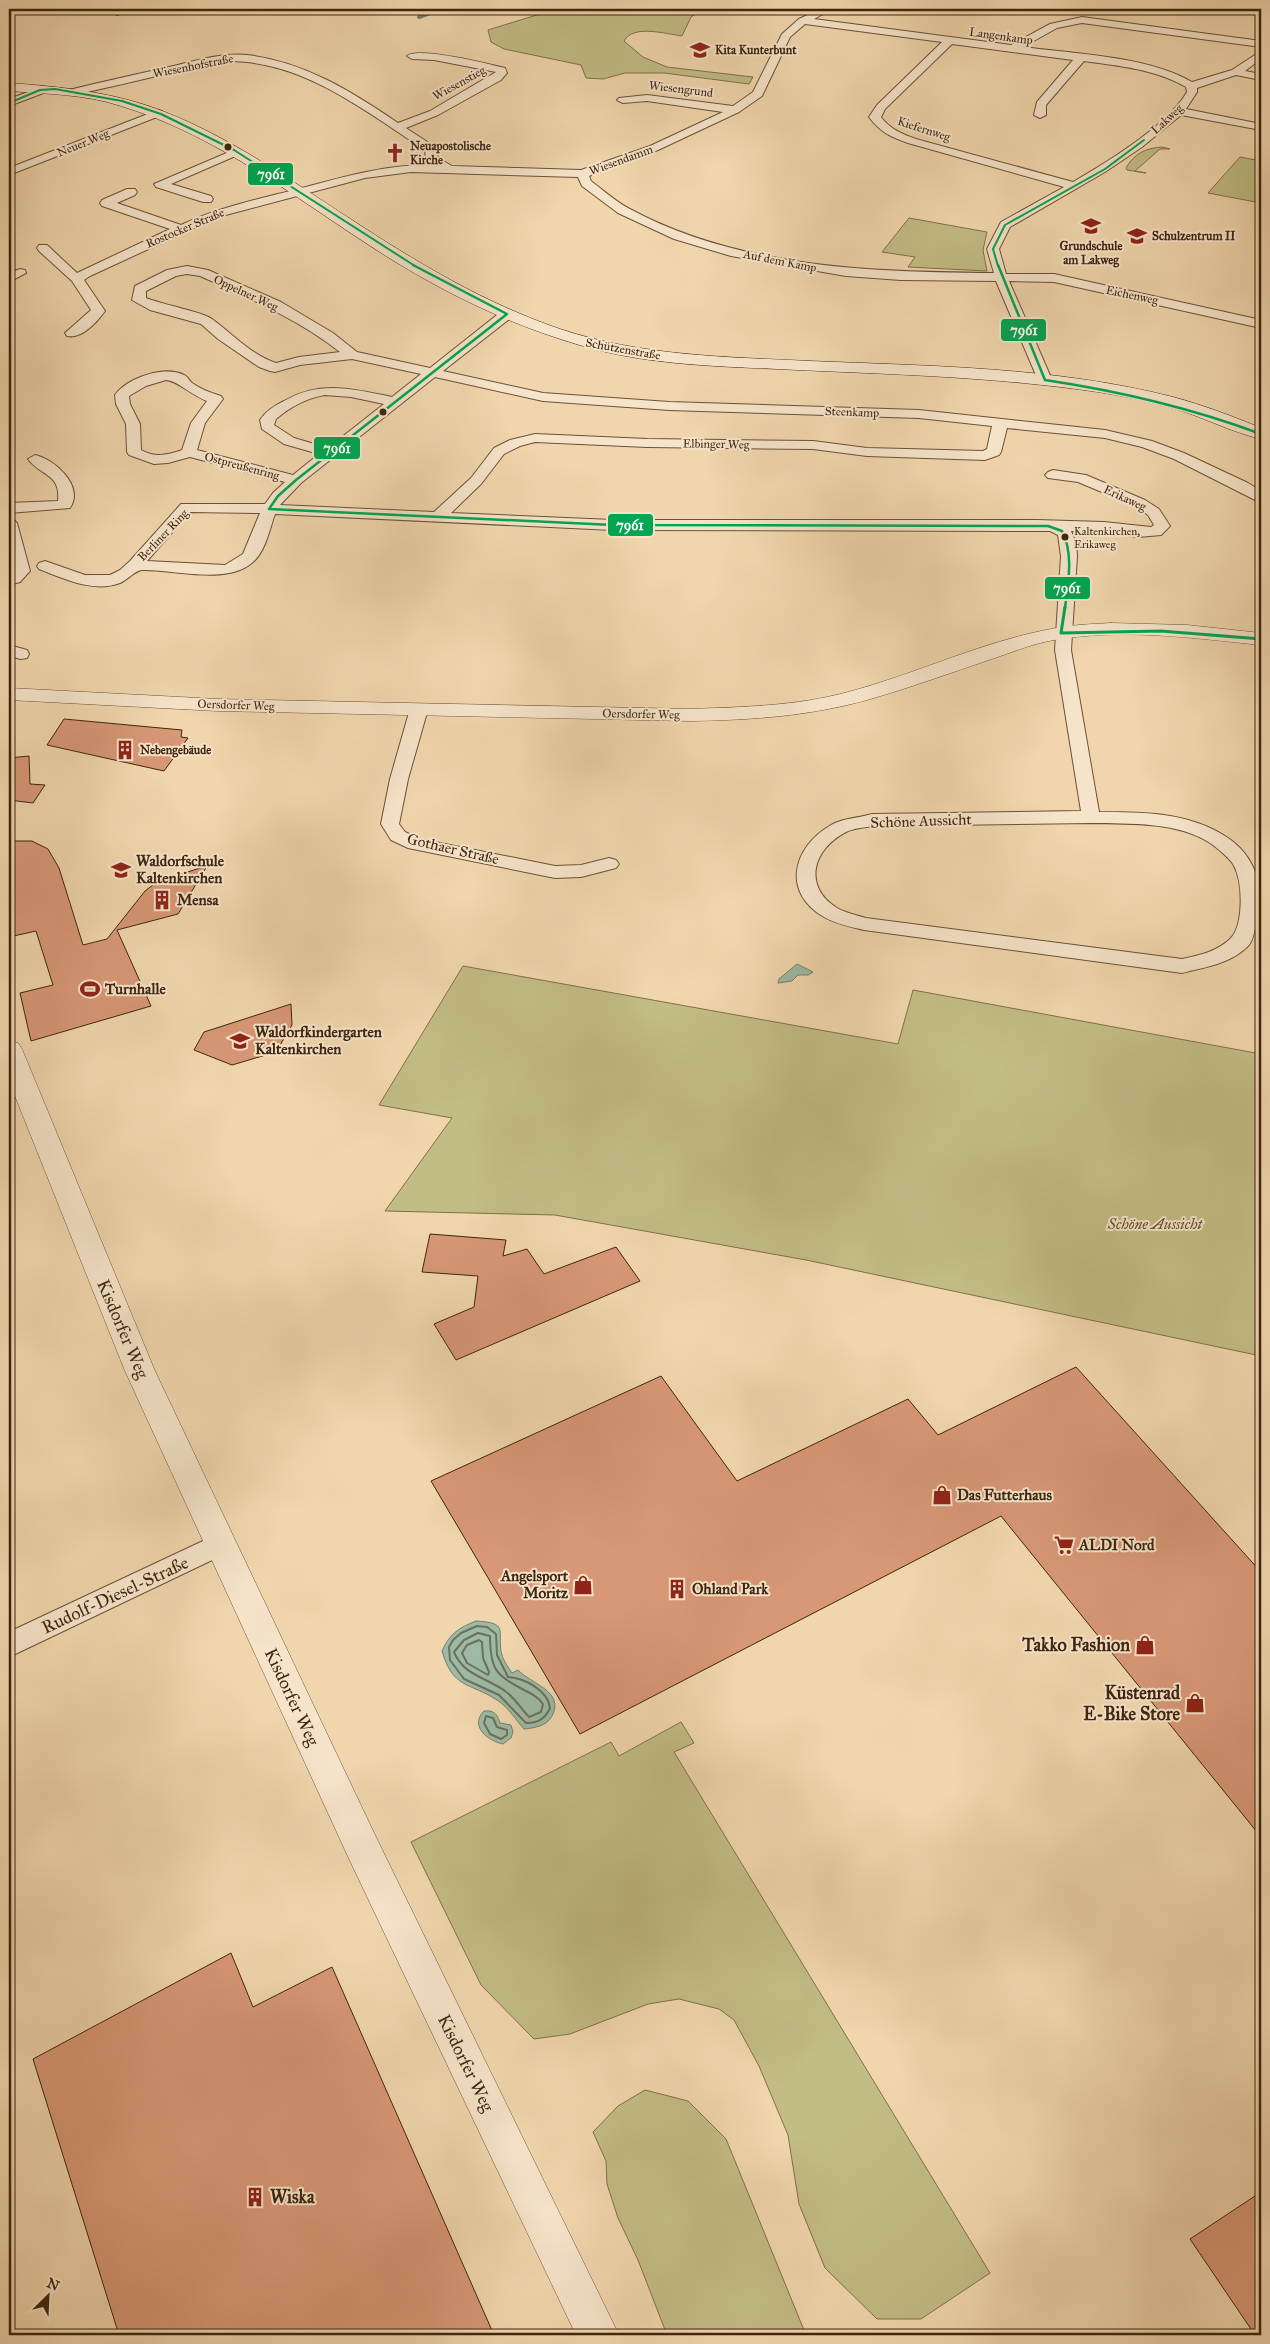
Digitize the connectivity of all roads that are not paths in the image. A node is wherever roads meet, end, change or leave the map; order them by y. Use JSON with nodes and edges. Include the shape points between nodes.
{"nodes":[{"id":1,"x":103,"y":9,"type":"edge"},
{"id":2,"x":827,"y":9,"type":"edge"},
{"id":3,"x":118,"y":12,"type":"dead end"},
{"id":4,"x":803,"y":21,"type":"junction"},
{"id":5,"x":949,"y":41,"type":"junction"},
{"id":6,"x":1261,"y":44,"type":"edge"},
{"id":7,"x":1011,"y":50,"type":"junction"},
{"id":8,"x":1261,"y":54,"type":"edge"},
{"id":9,"x":412,"y":56,"type":"dead end"},
{"id":10,"x":1080,"y":59,"type":"junction"},
{"id":11,"x":1236,"y":72,"type":"junction"},
{"id":12,"x":1261,"y":77,"type":"edge"},
{"id":13,"x":1191,"y":86,"type":"junction"},
{"id":14,"x":9,"y":87,"type":"edge"},
{"id":15,"x":42,"y":90,"type":"junction"},
{"id":16,"x":73,"y":92,"type":"junction"},
{"id":17,"x":623,"y":100,"type":"dead end"},
{"id":18,"x":9,"y":103,"type":"edge"},
{"id":19,"x":735,"y":110,"type":"junction"},
{"id":20,"x":1179,"y":112,"type":"junction"},
{"id":21,"x":158,"y":113,"type":"junction"},
{"id":22,"x":1040,"y":115,"type":"dead end"},
{"id":23,"x":397,"y":127,"type":"junction"},
{"id":24,"x":1261,"y":127,"type":"edge"},
{"id":25,"x":236,"y":152,"type":"junction"},
{"id":26,"x":432,"y":160,"type":"junction"},
{"id":27,"x":411,"y":168,"type":"junction"},
{"id":28,"x":451,"y":170,"type":"junction"},
{"id":29,"x":9,"y":172,"type":"edge"},
{"id":30,"x":582,"y":174,"type":"junction"},
{"id":31,"x":1074,"y":186,"type":"junction"},
{"id":32,"x":131,"y":192,"type":"dead end"},
{"id":33,"x":299,"y":192,"type":"junction"},
{"id":34,"x":207,"y":199,"type":"dead end"},
{"id":35,"x":182,"y":229,"type":"junction"},
{"id":36,"x":43,"y":248,"type":"dead end"},
{"id":37,"x":1001,"y":277,"type":"junction"},
{"id":38,"x":77,"y":278,"type":"junction"},
{"id":39,"x":507,"y":314,"type":"junction"},
{"id":40,"x":1261,"y":324,"type":"edge"},
{"id":41,"x":72,"y":333,"type":"dead end"},
{"id":42,"x":352,"y":355,"type":"junction"},
{"id":43,"x":431,"y":373,"type":"junction"},
{"id":44,"x":1045,"y":380,"type":"junction"},
{"id":45,"x":393,"y":402,"type":"junction"},
{"id":46,"x":1000,"y":423,"type":"junction"},
{"id":47,"x":1261,"y":434,"type":"edge"},
{"id":48,"x":189,"y":452,"type":"junction"},
{"id":49,"x":331,"y":453,"type":"junction"},
{"id":50,"x":35,"y":459,"type":"dead end"},
{"id":51,"x":1053,"y":475,"type":"dead end"},
{"id":52,"x":296,"y":480,"type":"junction"},
{"id":53,"x":1261,"y":498,"type":"edge"},
{"id":54,"x":9,"y":508,"type":"edge"},
{"id":55,"x":269,"y":510,"type":"junction"},
{"id":56,"x":438,"y":517,"type":"junction"},
{"id":57,"x":9,"y":523,"type":"edge"},
{"id":58,"x":1048,"y":526,"type":"junction"},
{"id":59,"x":136,"y":564,"type":"junction"},
{"id":60,"x":45,"y":566,"type":"dead end"},
{"id":61,"x":9,"y":580,"type":"edge"},
{"id":62,"x":1061,"y":634,"type":"junction"},
{"id":63,"x":1261,"y":639,"type":"edge"},
{"id":64,"x":9,"y":694,"type":"edge"},
{"id":65,"x":419,"y":710,"type":"junction"},
{"id":66,"x":1090,"y":817,"type":"junction"},
{"id":67,"x":609,"y":864,"type":"dead end"},
{"id":68,"x":9,"y":1049,"type":"edge"},
{"id":69,"x":220,"y":1544,"type":"junction"},
{"id":70,"x":9,"y":1645,"type":"edge"},
{"id":71,"x":598,"y":2335,"type":"edge"}],
"edges":[{"from":1,"to":3,"type":"street"},
{"from":2,"to":4,"type":"street","name":"Wiesendamm"},
{"from":4,"to":5,"type":"street","name":"Langenkamp"},
{"from":4,"to":19,"type":"street","name":"Wiesendamm","via":[[786,36],[758,94]]},
{"from":5,"to":7,"type":"street","name":"Langenkamp"},
{"from":5,"to":31,"type":"street","name":"Kiefernweg","via":[[881,107],[875,117],[880,125],[890,133],[912,140]]},
{"from":6,"to":7,"type":"street","via":[[1082,20],[1053,25]]},
{"from":7,"to":10,"type":"street","name":"Langenkamp"},
{"from":8,"to":11,"type":"street","name":"Lakweg"},
{"from":9,"to":23,"type":"street","name":"Wiesenstieg","via":[[434,57],[501,70],[502,73],[434,113]]},
{"from":10,"to":13,"type":"street","name":"Langenkamp","via":[[1150,68],[1171,74]]},
{"from":10,"to":22,"type":"street","via":[[1041,104]]},
{"from":11,"to":12,"type":"street"},
{"from":11,"to":13,"type":"street","name":"Lakweg"},
{"from":13,"to":20,"type":"street","name":"Lakweg","via":[[1192,92]]},
{"from":14,"to":15,"type":"street","name":"Schützenstraße"},
{"from":15,"to":16,"type":"street","name":"Schützenstraße"},
{"from":15,"to":18,"type":"street"},
{"from":16,"to":21,"type":"street","name":"Schützenstraße","via":[[124,101]]},
{"from":16,"to":23,"type":"street","name":"Wiesenhofstraße","via":[[218,59],[243,58],[288,68],[324,82]]},
{"from":17,"to":19,"type":"street","name":"Wiesengrund","via":[[647,98]]},
{"from":19,"to":30,"type":"street","name":"Wiesendamm","via":[[654,148]]},
{"from":20,"to":24,"type":"street"},
{"from":20,"to":31,"type":"street","name":"Lakweg","via":[[1105,168]]},
{"from":21,"to":25,"type":"street","name":"Schützenstraße"},
{"from":21,"to":29,"type":"street","name":"Neuer Weg"},
{"from":23,"to":26,"type":"street","name":"Wiesenhofstraße","via":[[431,149]]},
{"from":25,"to":33,"type":"street","name":"Schützenstraße"},
{"from":25,"to":34,"type":"street","via":[[160,184]]},
{"from":26,"to":27,"type":"street"},
{"from":26,"to":28,"type":"street","name":"Wiesenhofstraße"},
{"from":27,"to":28,"type":"street","name":"Wiesendamm"},
{"from":27,"to":33,"type":"street","name":"Wiesendamm","via":[[365,175]]},
{"from":28,"to":30,"type":"street","name":"Wiesendamm"},
{"from":30,"to":37,"type":"street","name":"Auf dem Kamp","via":[[586,183],[622,210],[678,236],[731,252],[846,272]]},
{"from":31,"to":37,"type":"street","name":"Lakweg","via":[[1005,225],[993,249]]},
{"from":32,"to":35,"type":"street","via":[[106,204]]},
{"from":33,"to":35,"type":"street","name":"Rostocker Straße","via":[[214,214]]},
{"from":33,"to":39,"type":"street","name":"Schützenstraße","via":[[450,288]]},
{"from":35,"to":38,"type":"street","name":"Rostocker Straße"},
{"from":36,"to":38,"type":"street"},
{"from":37,"to":40,"type":"street","name":"Eichenweg","via":[[1054,278]]},
{"from":37,"to":44,"type":"street","name":"Lakweg"},
{"from":38,"to":41,"type":"street","via":[[98,312]]},
{"from":39,"to":43,"type":"street"},
{"from":39,"to":44,"type":"street","name":"Schützenstraße","via":[[594,346],[637,354]]},
{"from":42,"to":42,"type":"street","name":"Oppelner Weg","via":[[328,336],[276,305],[203,273],[187,270],[172,273],[140,289],[139,300],[206,321],[264,364],[275,368],[299,361]]},
{"from":42,"to":43,"type":"street"},
{"from":43,"to":45,"type":"street"},
{"from":43,"to":46,"type":"street","name":"Steenkamp","via":[[543,397],[669,406],[918,414]]},
{"from":44,"to":47,"type":"street","name":"Schützenstraße","via":[[1158,399],[1214,415]]},
{"from":45,"to":49,"type":"street"},
{"from":45,"to":49,"type":"street","via":[[338,390],[315,391],[298,397],[267,420],[267,426],[279,436]]},
{"from":46,"to":53,"type":"street","name":"Steenkamp","via":[[1105,434],[1147,444],[1209,469]]},
{"from":46,"to":56,"type":"street","name":"Elbinger Weg","via":[[994,452],[985,456],[867,452],[813,445],[535,438],[499,451],[476,481]]},
{"from":48,"to":48,"type":"street","name":"Ostpreußenring","via":[[196,428],[216,399],[202,395],[180,378],[166,376],[129,388],[122,395],[133,424],[134,452],[143,458],[163,460]]},
{"from":48,"to":52,"type":"street","name":"Ostpreußenring"},
{"from":49,"to":52,"type":"street"},
{"from":50,"to":54,"type":"street","via":[[63,481],[68,492],[65,505]]},
{"from":51,"to":58,"type":"street","name":"Erikaweg","via":[[1082,478],[1140,503],[1154,512],[1162,526],[1155,532],[1138,532],[1104,527]]},
{"from":52,"to":55,"type":"street","via":[[278,496]]},
{"from":55,"to":56,"type":"street"},
{"from":55,"to":59,"type":"street","name":"Berliner Ring","via":[[186,508]]},
{"from":55,"to":59,"type":"street","name":"Berliner Ring","via":[[250,556],[227,570]]},
{"from":56,"to":58,"type":"street","via":[[613,525]]},
{"from":57,"to":61,"type":"street","via":[[22,571]]},
{"from":58,"to":62,"type":"street","via":[[1065,535],[1068,552]]},
{"from":59,"to":60,"type":"street","via":[[119,579],[100,583]]},
{"from":62,"to":63,"type":"street","name":"Oersdorfer Weg","via":[[1127,629],[1194,631]]},
{"from":62,"to":65,"type":"street","name":"Oersdorfer Weg","via":[[1022,642],[850,698],[795,709],[690,715]]},
{"from":62,"to":66,"type":"street"},
{"from":64,"to":65,"type":"street","name":"Oersdorfer Weg","via":[[218,705]]},
{"from":65,"to":67,"type":"street","name":"Gothaer Straße","via":[[390,824],[398,836],[415,844],[555,872],[581,871]]},
{"from":66,"to":66,"type":"street","name":"Schöne Aussicht","via":[[1181,823],[1219,840],[1243,862],[1251,888],[1250,914],[1242,941],[1218,958],[1182,966],[1131,961],[864,924],[829,912],[809,895],[805,877],[808,859],[840,828],[872,820]]},
{"from":68,"to":69,"type":"street","name":"Kisdorfer Weg","via":[[140,1371]]},
{"from":69,"to":70,"type":"street","name":"Rudolf-Diesel-Straße"},
{"from":69,"to":71,"type":"street","name":"Kisdorfer Weg"}]}
